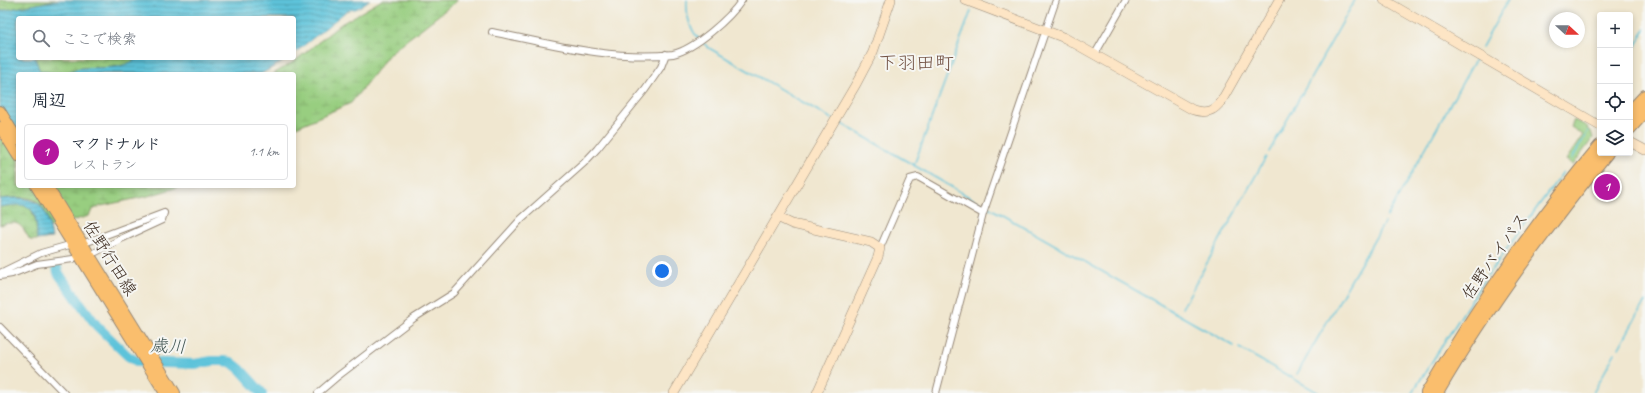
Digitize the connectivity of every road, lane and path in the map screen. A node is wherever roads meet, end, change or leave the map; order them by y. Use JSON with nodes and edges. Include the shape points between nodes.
{"nodes":[{"id":1,"x":742,"y":0,"type":"edge"},
{"id":2,"x":891,"y":0,"type":"edge"},
{"id":3,"x":965,"y":0,"type":"edge"},
{"id":4,"x":1056,"y":0,"type":"edge"},
{"id":5,"x":1126,"y":0,"type":"edge"},
{"id":6,"x":1279,"y":0,"type":"edge"},
{"id":7,"x":1384,"y":0,"type":"edge"},
{"id":8,"x":1046,"y":30,"type":"junction"},
{"id":9,"x":492,"y":32,"type":"dead end"},
{"id":10,"x":666,"y":54,"type":"junction"},
{"id":11,"x":1095,"y":54,"type":"junction"},
{"id":12,"x":1645,"y":96,"type":"edge"},
{"id":13,"x":1633,"y":109,"type":"edge"},
{"id":14,"x":0,"y":111,"type":"edge"},
{"id":15,"x":1645,"y":111,"type":"edge"},
{"id":16,"x":1597,"y":124,"type":"edge"},
{"id":17,"x":1633,"y":125,"type":"edge"},
{"id":18,"x":0,"y":127,"type":"edge"},
{"id":19,"x":16,"y":137,"type":"edge"},
{"id":20,"x":1633,"y":144,"type":"edge"},
{"id":21,"x":1597,"y":150,"type":"edge"},
{"id":22,"x":1645,"y":150,"type":"edge"},
{"id":23,"x":16,"y":153,"type":"edge"},
{"id":24,"x":1605,"y":156,"type":"edge"},
{"id":25,"x":37,"y":188,"type":"edge"},
{"id":26,"x":48,"y":188,"type":"edge"},
{"id":27,"x":985,"y":208,"type":"junction"},
{"id":28,"x":777,"y":217,"type":"junction"},
{"id":29,"x":75,"y":240,"type":"junction"},
{"id":30,"x":880,"y":248,"type":"junction"},
{"id":31,"x":96,"y":252,"type":"dead end"},
{"id":32,"x":73,"y":258,"type":"dead end"},
{"id":33,"x":0,"y":275,"type":"edge"},
{"id":34,"x":0,"y":327,"type":"edge"},
{"id":35,"x":161,"y":378,"type":"junction"},
{"id":36,"x":64,"y":393,"type":"edge"},
{"id":37,"x":165,"y":393,"type":"edge"},
{"id":38,"x":175,"y":393,"type":"edge"},
{"id":39,"x":318,"y":393,"type":"edge"},
{"id":40,"x":674,"y":393,"type":"edge"},
{"id":41,"x":817,"y":393,"type":"edge"},
{"id":42,"x":936,"y":393,"type":"edge"},
{"id":43,"x":1427,"y":393,"type":"edge"},
{"id":44,"x":1437,"y":393,"type":"edge"}],
"edges":[{"from":1,"to":10,"type":"street","via":[[727,18],[696,43],[679,52]]},
{"from":2,"to":28,"type":"street","via":[[872,52]]},
{"from":3,"to":8,"type":"street"},
{"from":4,"to":8,"type":"street"},
{"from":5,"to":11,"type":"street"},
{"from":6,"to":11,"type":"street","via":[[1217,108],[1209,112],[1193,110]]},
{"from":7,"to":16,"type":"street"},
{"from":8,"to":11,"type":"street"},
{"from":8,"to":27,"type":"street"},
{"from":9,"to":10,"type":"street","via":[[593,53]]},
{"from":10,"to":39,"type":"street","via":[[661,67],[645,90],[597,149],[521,219],[454,293],[414,318]]},
{"from":12,"to":13,"type":"highway"},
{"from":14,"to":19,"type":"main road"},
{"from":15,"to":17,"type":"highway"},
{"from":18,"to":23,"type":"main road"},
{"from":20,"to":22,"type":"street"},
{"from":21,"to":43,"type":"highway","name":"佐野バイパス","via":[[1560,194],[1523,245],[1468,325]]},
{"from":24,"to":44,"type":"highway","name":"佐野バイパス","via":[[1515,271]]},
{"from":25,"to":29,"type":"main road","name":"佐野行田線"},
{"from":26,"to":29,"type":"main road","name":"佐野行田線"},
{"from":27,"to":30,"type":"street","via":[[918,178],[910,180]]},
{"from":27,"to":42,"type":"street"},
{"from":28,"to":30,"type":"street","via":[[792,224],[872,242]]},
{"from":28,"to":40,"type":"street"},
{"from":29,"to":31,"type":"street","via":[[164,213],[162,220]]},
{"from":29,"to":33,"type":"street"},
{"from":29,"to":35,"type":"main road","name":"佐野行田線","via":[[135,344]]},
{"from":29,"to":35,"type":"main road","name":"佐野行田線","via":[[147,347]]},
{"from":30,"to":41,"type":"street"},
{"from":32,"to":33,"type":"street","via":[[37,264],[7,276]]},
{"from":34,"to":36,"type":"street"},
{"from":35,"to":37,"type":"main road"},
{"from":35,"to":38,"type":"main road"}]}
